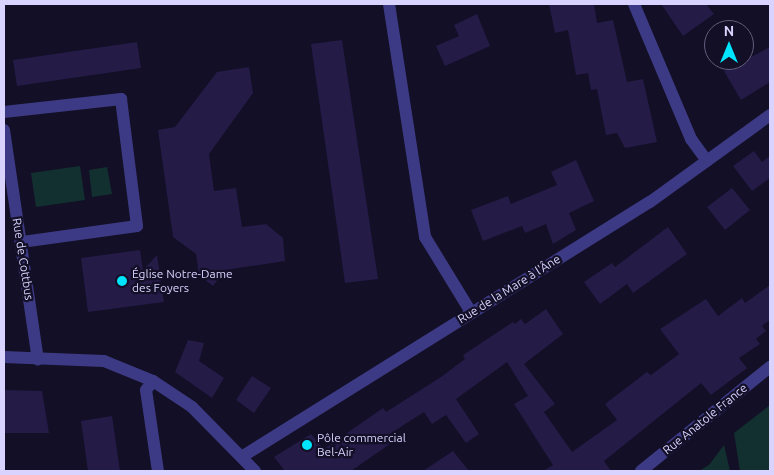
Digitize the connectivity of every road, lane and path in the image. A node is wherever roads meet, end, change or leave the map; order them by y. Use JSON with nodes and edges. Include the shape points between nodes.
{"nodes":[{"id":1,"x":389,"y":4,"type":"edge"},
{"id":2,"x":634,"y":4,"type":"edge"},
{"id":3,"x":4,"y":112,"type":"edge"},
{"id":4,"x":770,"y":116,"type":"edge"},
{"id":5,"x":4,"y":130,"type":"edge"},
{"id":6,"x":707,"y":161,"type":"junction"},
{"id":7,"x":21,"y":242,"type":"junction"},
{"id":8,"x":471,"y":312,"type":"junction"},
{"id":9,"x":4,"y":357,"type":"edge"},
{"id":10,"x":38,"y":359,"type":"junction"},
{"id":11,"x":770,"y":368,"type":"edge"},
{"id":12,"x":153,"y":381,"type":"junction"},
{"id":13,"x":243,"y":456,"type":"junction"},
{"id":14,"x":158,"y":471,"type":"edge"},
{"id":15,"x":255,"y":471,"type":"edge"},
{"id":16,"x":641,"y":471,"type":"edge"}],
"edges":[{"from":1,"to":8,"type":"street","via":[[424,237]]},
{"from":2,"to":6,"type":"street","via":[[691,139]]},
{"from":3,"to":7,"type":"street","via":[[121,98],[137,226]]},
{"from":4,"to":6,"type":"street","name":"Rue de la Mare à l'Âne"},
{"from":5,"to":7,"type":"street","name":"Rue de Cottbus"},
{"from":6,"to":8,"type":"street","name":"Rue de la Mare à l'Âne","via":[[650,202]]},
{"from":7,"to":10,"type":"street","name":"Rue de Cottbus"},
{"from":8,"to":13,"type":"street","name":"Rue de la Mare à l'Âne"},
{"from":9,"to":10,"type":"street"},
{"from":10,"to":12,"type":"street","via":[[104,361]]},
{"from":11,"to":16,"type":"street","name":"Rue Anatole France"},
{"from":12,"to":13,"type":"street","via":[[192,408]]},
{"from":12,"to":14,"type":"street","via":[[146,390]]},
{"from":13,"to":15,"type":"street"}]}
